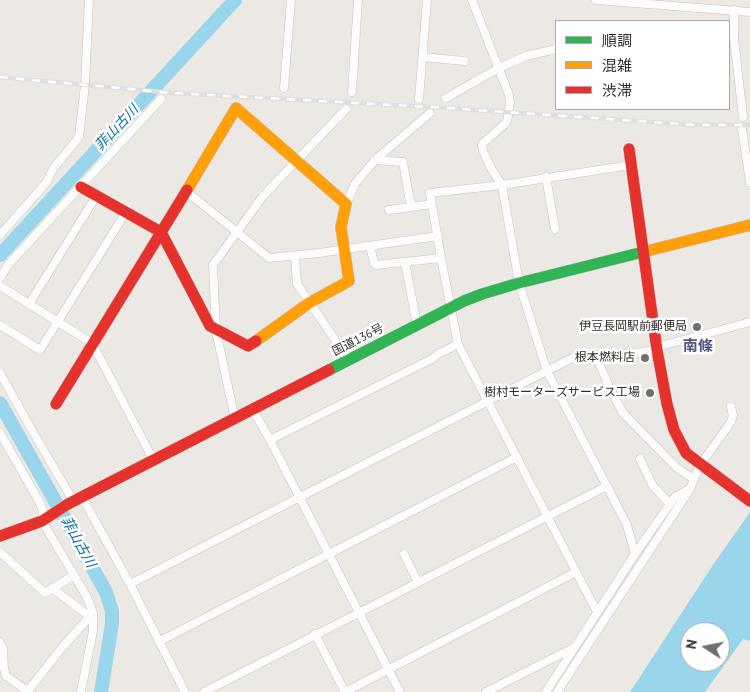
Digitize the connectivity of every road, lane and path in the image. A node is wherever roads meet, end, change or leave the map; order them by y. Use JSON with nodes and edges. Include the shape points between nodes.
{"nodes":[{"id":1,"x":90,"y":0,"type":"edge"},
{"id":2,"x":291,"y":0,"type":"edge"},
{"id":3,"x":358,"y":0,"type":"edge"},
{"id":4,"x":427,"y":0,"type":"edge"},
{"id":5,"x":472,"y":0,"type":"edge"},
{"id":6,"x":596,"y":0,"type":"edge"},
{"id":7,"x":630,"y":1,"type":"edge"},
{"id":8,"x":734,"y":10,"type":"junction"},
{"id":9,"x":750,"y":12,"type":"edge"},
{"id":10,"x":732,"y":38,"type":"edge"},
{"id":11,"x":555,"y":49,"type":"edge"},
{"id":12,"x":423,"y":57,"type":"junction"},
{"id":13,"x":464,"y":62,"type":"dead end"},
{"id":14,"x":499,"y":68,"type":"junction"},
{"id":15,"x":284,"y":88,"type":"dead end"},
{"id":16,"x":352,"y":92,"type":"dead end"},
{"id":17,"x":419,"y":98,"type":"dead end"},
{"id":18,"x":446,"y":98,"type":"dead end"},
{"id":19,"x":161,"y":99,"type":"dead end"},
{"id":20,"x":346,"y":109,"type":"dead end"},
{"id":21,"x":430,"y":112,"type":"dead end"},
{"id":22,"x":742,"y":117,"type":"dead end"},
{"id":23,"x":742,"y":129,"type":"dead end"},
{"id":24,"x":629,"y":149,"type":"dead end"},
{"id":25,"x":375,"y":160,"type":"junction"},
{"id":26,"x":297,"y":161,"type":"junction"},
{"id":27,"x":631,"y":165,"type":"junction"},
{"id":28,"x":546,"y":177,"type":"junction"},
{"id":29,"x":750,"y":182,"type":"edge"},
{"id":30,"x":502,"y":185,"type":"junction"},
{"id":31,"x":81,"y":187,"type":"junction"},
{"id":32,"x":186,"y":191,"type":"junction"},
{"id":33,"x":97,"y":195,"type":"junction"},
{"id":34,"x":346,"y":204,"type":"junction"},
{"id":35,"x":432,"y":204,"type":"junction"},
{"id":36,"x":411,"y":207,"type":"junction"},
{"id":37,"x":389,"y":210,"type":"dead end"},
{"id":38,"x":126,"y":212,"type":"junction"},
{"id":39,"x":750,"y":225,"type":"edge"},
{"id":40,"x":555,"y":229,"type":"dead end"},
{"id":41,"x":161,"y":232,"type":"junction"},
{"id":42,"x":237,"y":232,"type":"junction"},
{"id":43,"x":0,"y":235,"type":"edge"},
{"id":44,"x":438,"y":236,"type":"junction"},
{"id":45,"x":370,"y":246,"type":"junction"},
{"id":46,"x":344,"y":249,"type":"junction"},
{"id":47,"x":644,"y":253,"type":"junction"},
{"id":48,"x":294,"y":256,"type":"junction"},
{"id":49,"x":441,"y":258,"type":"junction"},
{"id":50,"x":405,"y":262,"type":"junction"},
{"id":51,"x":0,"y":278,"type":"edge"},
{"id":52,"x":519,"y":284,"type":"junction"},
{"id":53,"x":0,"y":286,"type":"edge"},
{"id":54,"x":309,"y":303,"type":"junction"},
{"id":55,"x":30,"y":304,"type":"junction"},
{"id":56,"x":450,"y":308,"type":"junction"},
{"id":57,"x":57,"y":322,"type":"junction"},
{"id":58,"x":750,"y":322,"type":"edge"},
{"id":59,"x":0,"y":325,"type":"edge"},
{"id":60,"x":417,"y":325,"type":"junction"},
{"id":61,"x":216,"y":331,"type":"junction"},
{"id":62,"x":92,"y":343,"type":"junction"},
{"id":63,"x":458,"y":344,"type":"junction"},
{"id":64,"x":657,"y":348,"type":"junction"},
{"id":65,"x":596,"y":355,"type":"junction"},
{"id":66,"x":349,"y":360,"type":"junction"},
{"id":67,"x":547,"y":371,"type":"junction"},
{"id":68,"x":0,"y":373,"type":"edge"},
{"id":69,"x":488,"y":400,"type":"junction"},
{"id":70,"x":56,"y":404,"type":"dead end"},
{"id":71,"x":731,"y":407,"type":"dead end"},
{"id":72,"x":253,"y":410,"type":"junction"},
{"id":73,"x":235,"y":419,"type":"junction"},
{"id":74,"x":0,"y":433,"type":"edge"},
{"id":75,"x":270,"y":440,"type":"junction"},
{"id":76,"x":517,"y":457,"type":"junction"},
{"id":77,"x":640,"y":459,"type":"dead end"},
{"id":78,"x":154,"y":461,"type":"junction"},
{"id":79,"x":705,"y":468,"type":"junction"},
{"id":80,"x":694,"y":479,"type":"junction"},
{"id":81,"x":607,"y":486,"type":"junction"},
{"id":82,"x":690,"y":489,"type":"junction"},
{"id":83,"x":299,"y":497,"type":"junction"},
{"id":84,"x":75,"y":501,"type":"junction"},
{"id":85,"x":750,"y":501,"type":"edge"},
{"id":86,"x":670,"y":504,"type":"junction"},
{"id":87,"x":547,"y":516,"type":"junction"},
{"id":88,"x":46,"y":518,"type":"junction"},
{"id":89,"x":0,"y":536,"type":"edge"},
{"id":90,"x":0,"y":552,"type":"edge"},
{"id":91,"x":329,"y":554,"type":"junction"},
{"id":92,"x":404,"y":554,"type":"dead end"},
{"id":93,"x":635,"y":554,"type":"junction"},
{"id":94,"x":576,"y":572,"type":"junction"},
{"id":95,"x":74,"y":575,"type":"junction"},
{"id":96,"x":418,"y":582,"type":"junction"},
{"id":97,"x":130,"y":584,"type":"junction"},
{"id":98,"x":52,"y":588,"type":"junction"},
{"id":99,"x":359,"y":612,"type":"junction"},
{"id":100,"x":597,"y":612,"type":"junction"},
{"id":101,"x":91,"y":614,"type":"junction"},
{"id":102,"x":315,"y":634,"type":"junction"},
{"id":103,"x":160,"y":642,"type":"junction"},
{"id":104,"x":0,"y":643,"type":"edge"},
{"id":105,"x":575,"y":647,"type":"junction"},
{"id":106,"x":388,"y":669,"type":"junction"},
{"id":107,"x":3,"y":676,"type":"edge"},
{"id":108,"x":29,"y":691,"type":"edge"},
{"id":109,"x":81,"y":692,"type":"edge"},
{"id":110,"x":185,"y":692,"type":"edge"},
{"id":111,"x":204,"y":692,"type":"edge"},
{"id":112,"x":345,"y":692,"type":"edge"},
{"id":113,"x":400,"y":692,"type":"edge"},
{"id":114,"x":486,"y":692,"type":"edge"},
{"id":115,"x":546,"y":692,"type":"edge"},
{"id":116,"x":557,"y":692,"type":"edge"}],
"edges":[{"from":1,"to":43,"type":"street","via":[[80,137],[53,169],[46,183]]},
{"from":2,"to":15,"type":"street"},
{"from":3,"to":16,"type":"street"},
{"from":4,"to":12,"type":"street"},
{"from":5,"to":14,"type":"street"},
{"from":6,"to":7,"type":"street"},
{"from":7,"to":8,"type":"street"},
{"from":8,"to":9,"type":"street"},
{"from":8,"to":10,"type":"street"},
{"from":10,"to":22,"type":"street"},
{"from":11,"to":14,"type":"street","via":[[526,56]]},
{"from":12,"to":13,"type":"street"},
{"from":12,"to":17,"type":"street"},
{"from":14,"to":18,"type":"street"},
{"from":14,"to":30,"type":"street","via":[[509,95],[510,112],[507,122],[482,144]]},
{"from":19,"to":31,"type":"street"},
{"from":20,"to":26,"type":"street"},
{"from":21,"to":25,"type":"street"},
{"from":23,"to":29,"type":"street"},
{"from":24,"to":27,"type":"main road"},
{"from":25,"to":34,"type":"street","via":[[355,184]]},
{"from":25,"to":36,"type":"street","via":[[403,162]]},
{"from":26,"to":32,"type":"main road","via":[[236,108]]},
{"from":26,"to":34,"type":"main road"},
{"from":26,"to":42,"type":"street","via":[[264,196]]},
{"from":27,"to":28,"type":"street"},
{"from":27,"to":47,"type":"main road"},
{"from":28,"to":30,"type":"street"},
{"from":28,"to":40,"type":"street"},
{"from":30,"to":35,"type":"street","via":[[430,193]]},
{"from":30,"to":52,"type":"street"},
{"from":31,"to":33,"type":"main road"},
{"from":31,"to":51,"type":"street","via":[[8,265]]},
{"from":32,"to":41,"type":"main road"},
{"from":32,"to":42,"type":"street"},
{"from":33,"to":38,"type":"main road"},
{"from":33,"to":55,"type":"street"},
{"from":34,"to":46,"type":"main road","via":[[341,222]]},
{"from":35,"to":36,"type":"street"},
{"from":35,"to":44,"type":"street"},
{"from":36,"to":37,"type":"street"},
{"from":38,"to":41,"type":"main road"},
{"from":38,"to":57,"type":"street"},
{"from":39,"to":47,"type":"main road","name":"国道136号"},
{"from":41,"to":61,"type":"main road","via":[[210,326]]},
{"from":41,"to":62,"type":"main road"},
{"from":42,"to":48,"type":"street","via":[[268,258]]},
{"from":42,"to":61,"type":"street","via":[[213,265]]},
{"from":44,"to":45,"type":"street"},
{"from":44,"to":49,"type":"street"},
{"from":45,"to":46,"type":"street"},
{"from":45,"to":50,"type":"street","via":[[375,265]]},
{"from":46,"to":48,"type":"street"},
{"from":46,"to":54,"type":"main road","via":[[349,281]]},
{"from":47,"to":52,"type":"main road","name":"国道136号"},
{"from":47,"to":64,"type":"main road"},
{"from":48,"to":54,"type":"street","via":[[296,282]]},
{"from":49,"to":50,"type":"street"},
{"from":49,"to":56,"type":"street"},
{"from":50,"to":60,"type":"street"},
{"from":52,"to":56,"type":"main road","name":"国道136号","via":[[482,294]]},
{"from":52,"to":67,"type":"street"},
{"from":53,"to":55,"type":"street"},
{"from":54,"to":61,"type":"main road","via":[[248,346]]},
{"from":54,"to":66,"type":"street"},
{"from":55,"to":57,"type":"street"},
{"from":56,"to":60,"type":"main road","name":"国道136号"},
{"from":56,"to":63,"type":"street"},
{"from":57,"to":59,"type":"street","via":[[40,350]]},
{"from":57,"to":62,"type":"street"},
{"from":58,"to":64,"type":"street"},
{"from":60,"to":66,"type":"main road","name":"国道136号"},
{"from":61,"to":73,"type":"street"},
{"from":62,"to":70,"type":"main road"},
{"from":62,"to":78,"type":"street"},
{"from":63,"to":69,"type":"street"},
{"from":63,"to":75,"type":"street"},
{"from":64,"to":65,"type":"street"},
{"from":64,"to":79,"type":"main road","via":[[674,430],[686,453]]},
{"from":65,"to":67,"type":"street","via":[[578,355]]},
{"from":65,"to":80,"type":"street","via":[[623,413],[677,468]]},
{"from":66,"to":72,"type":"main road","name":"国道136号"},
{"from":67,"to":69,"type":"street"},
{"from":67,"to":81,"type":"street"},
{"from":68,"to":84,"type":"street"},
{"from":69,"to":76,"type":"street"},
{"from":69,"to":83,"type":"street"},
{"from":71,"to":79,"type":"street","via":[[731,422]]},
{"from":72,"to":73,"type":"main road","name":"国道136号"},
{"from":72,"to":75,"type":"street"},
{"from":73,"to":78,"type":"main road","name":"国道136号"},
{"from":74,"to":88,"type":"street"},
{"from":75,"to":83,"type":"street"},
{"from":76,"to":87,"type":"street"},
{"from":76,"to":91,"type":"street"},
{"from":77,"to":86,"type":"street","via":[[653,486]]},
{"from":78,"to":84,"type":"main road","name":"国道136号"},
{"from":79,"to":80,"type":"street"},
{"from":79,"to":85,"type":"main road"},
{"from":80,"to":82,"type":"street"},
{"from":81,"to":87,"type":"street"},
{"from":81,"to":93,"type":"street","via":[[627,525]]},
{"from":82,"to":86,"type":"street","via":[[675,497]]},
{"from":82,"to":116,"type":"street"},
{"from":83,"to":91,"type":"street"},
{"from":83,"to":97,"type":"street"},
{"from":84,"to":88,"type":"main road","name":"国道136号"},
{"from":84,"to":97,"type":"street"},
{"from":86,"to":93,"type":"street"},
{"from":87,"to":94,"type":"street"},
{"from":87,"to":96,"type":"street"},
{"from":88,"to":89,"type":"main road","name":"国道136号"},
{"from":88,"to":95,"type":"street"},
{"from":90,"to":98,"type":"street","via":[[45,593]]},
{"from":91,"to":99,"type":"street"},
{"from":91,"to":103,"type":"street"},
{"from":92,"to":96,"type":"street"},
{"from":93,"to":100,"type":"street"},
{"from":94,"to":100,"type":"street"},
{"from":94,"to":106,"type":"street"},
{"from":95,"to":98,"type":"street"},
{"from":95,"to":101,"type":"street","via":[[87,597]]},
{"from":96,"to":99,"type":"street"},
{"from":97,"to":103,"type":"street"},
{"from":98,"to":101,"type":"street"},
{"from":99,"to":102,"type":"street"},
{"from":99,"to":106,"type":"street"},
{"from":100,"to":105,"type":"street"},
{"from":101,"to":108,"type":"street"},
{"from":101,"to":109,"type":"street","via":[[93,631]]},
{"from":102,"to":111,"type":"street"},
{"from":102,"to":112,"type":"street"},
{"from":103,"to":110,"type":"street"},
{"from":104,"to":107,"type":"street"},
{"from":105,"to":114,"type":"street"},
{"from":105,"to":115,"type":"street"},
{"from":106,"to":112,"type":"street"},
{"from":106,"to":113,"type":"street"},
{"from":107,"to":108,"type":"street"}]}
